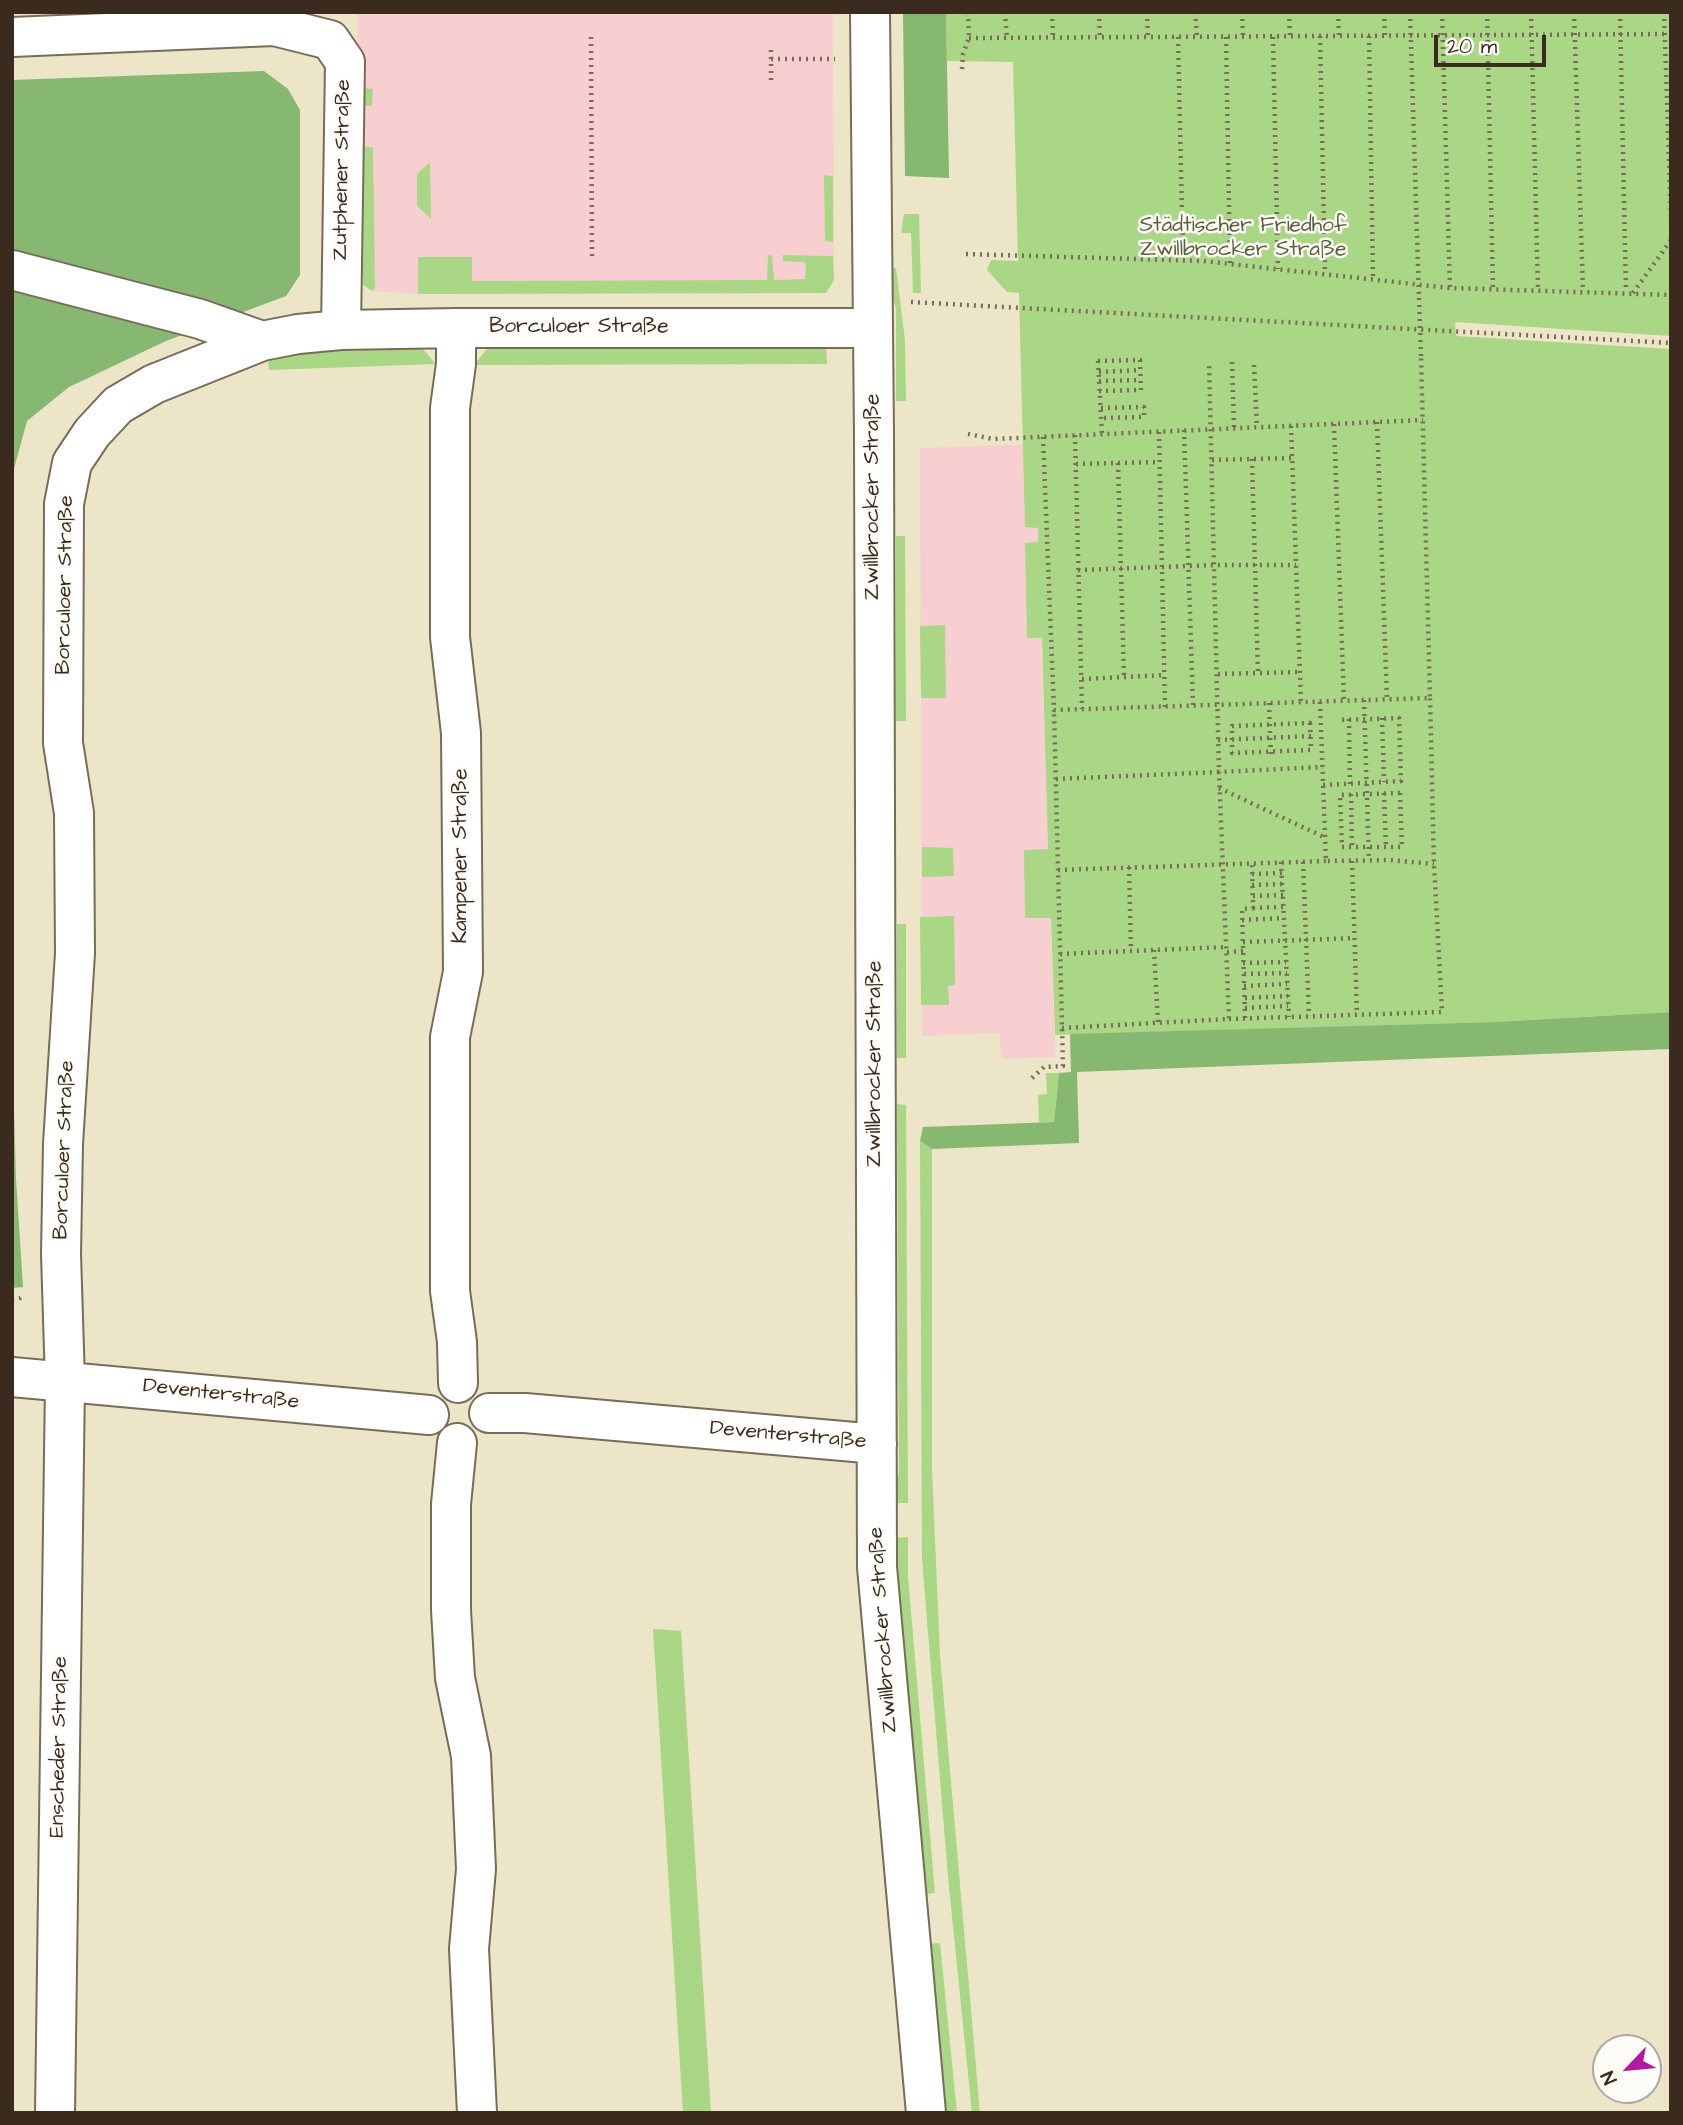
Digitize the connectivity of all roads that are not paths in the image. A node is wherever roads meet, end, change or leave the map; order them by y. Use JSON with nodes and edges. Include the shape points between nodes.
{"nodes":[{"id":1,"x":870,"y":12,"type":"edge"},
{"id":2,"x":12,"y":37,"type":"edge"},
{"id":3,"x":12,"y":270,"type":"edge"},
{"id":4,"x":456,"y":328,"type":"junction"},
{"id":5,"x":873,"y":328,"type":"junction"},
{"id":6,"x":341,"y":330,"type":"junction"},
{"id":7,"x":262,"y":341,"type":"junction"},
{"id":8,"x":12,"y":1377,"type":"edge"},
{"id":9,"x":65,"y":1382,"type":"junction"},
{"id":10,"x":458,"y":1383,"type":"junction"},
{"id":11,"x":489,"y":1413,"type":"junction"},
{"id":12,"x":429,"y":1415,"type":"junction"},
{"id":13,"x":457,"y":1443,"type":"junction"},
{"id":14,"x":877,"y":1444,"type":"junction"},
{"id":15,"x":55,"y":2113,"type":"edge"},
{"id":16,"x":477,"y":2113,"type":"edge"},
{"id":17,"x":926,"y":2113,"type":"edge"}],
"edges":[{"from":1,"to":5,"type":"street","name":"Zwillbrocker Straße"},
{"from":2,"to":6,"type":"street","name":"Zutphener Straße","via":[[274,26],[330,40],[345,62]]},
{"from":3,"to":7,"type":"street","via":[[200,319]]},
{"from":4,"to":5,"type":"street","name":"Borculoer Straße"},
{"from":4,"to":6,"type":"street","name":"Borculoer Straße"},
{"from":4,"to":10,"type":"street","name":"Kampener Straße","via":[[450,408],[450,637],[461,733],[463,972],[450,1037],[450,1292]]},
{"from":5,"to":14,"type":"street","name":"Zwillbrocker Straße"},
{"from":6,"to":7,"type":"street","name":"Borculoer Straße"},
{"from":7,"to":9,"type":"street","name":"Borculoer Straße","via":[[154,384],[118,405],[72,463],[64,504],[63,743],[74,813],[75,953],[63,1144]]},
{"from":8,"to":9,"type":"street","name":"Deventerstraße"},
{"from":9,"to":12,"type":"street","name":"Deventerstraße"},
{"from":9,"to":15,"type":"street","name":"Enscheder Straße"},
{"from":10,"to":11,"type":"street","via":[[482,1394]]},
{"from":10,"to":12,"type":"street","via":[[438,1392]]},
{"from":11,"to":13,"type":"street","via":[[482,1432]]},
{"from":11,"to":14,"type":"street","name":"Deventerstraße"},
{"from":12,"to":13,"type":"street","via":[[438,1436]]},
{"from":13,"to":16,"type":"street","via":[[451,1504],[452,1610],[455,1678],[471,1756],[476,1869],[469,1949]]},
{"from":14,"to":17,"type":"street","name":"Zwillbrocker Straße","via":[[877,1567]]}]}
